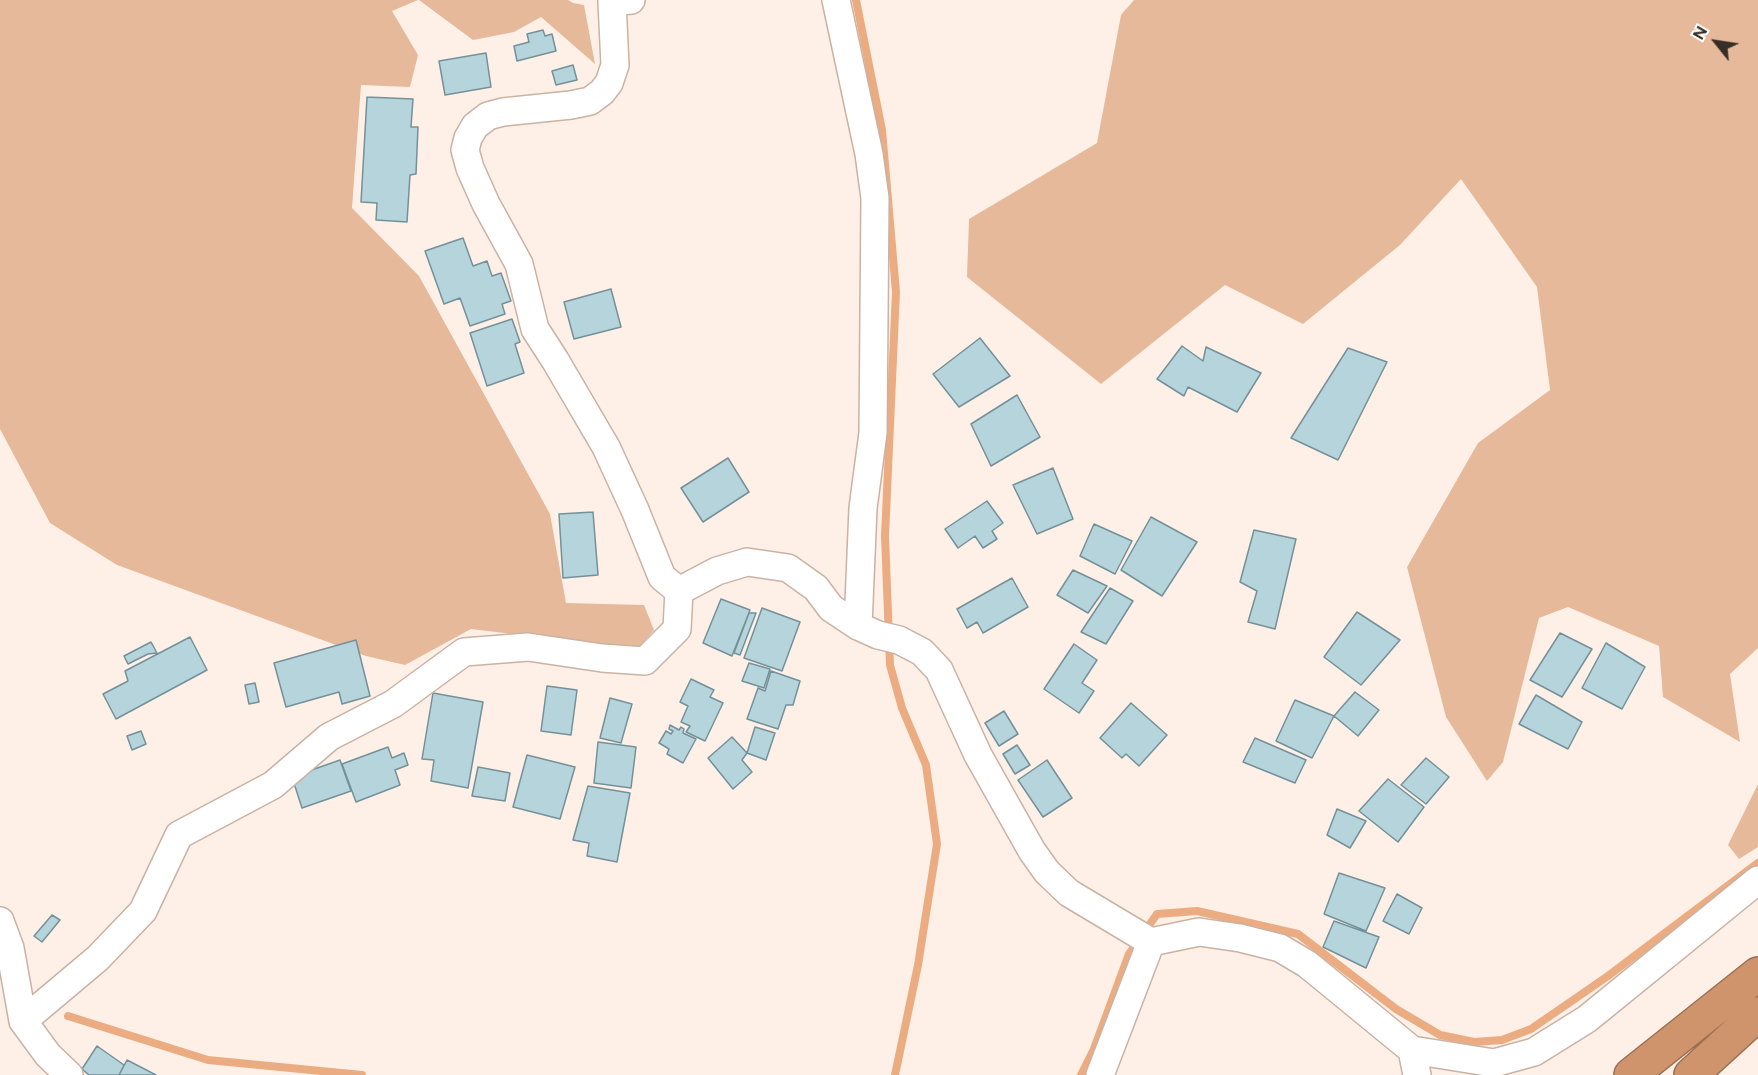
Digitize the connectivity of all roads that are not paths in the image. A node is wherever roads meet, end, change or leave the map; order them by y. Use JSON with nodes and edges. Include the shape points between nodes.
{"nodes":[{"id":1,"x":631,"y":0,"type":"edge"},
{"id":2,"x":836,"y":0,"type":"edge"},
{"id":3,"x":679,"y":591,"type":"junction"},
{"id":4,"x":878,"y":634,"type":"junction"},
{"id":5,"x":1758,"y":880,"type":"edge"},
{"id":6,"x":0,"y":921,"type":"edge"},
{"id":7,"x":1151,"y":942,"type":"junction"},
{"id":8,"x":1758,"y":974,"type":"edge"},
{"id":9,"x":1758,"y":1014,"type":"edge"},
{"id":10,"x":23,"y":1021,"type":"junction"},
{"id":11,"x":1415,"y":1063,"type":"edge"},
{"id":12,"x":69,"y":1075,"type":"edge"},
{"id":13,"x":1100,"y":1075,"type":"edge"},
{"id":14,"x":1631,"y":1075,"type":"edge"},
{"id":15,"x":1691,"y":1075,"type":"edge"}],
"edges":[{"from":1,"to":3,"type":"street","via":[[612,2],[615,65],[602,92],[590,101],[488,116],[475,126],[465,150],[486,204],[519,264],[535,329],[606,447],[662,578]]},
{"from":2,"to":4,"type":"street","via":[[875,198],[873,433],[863,508]]},
{"from":3,"to":4,"type":"street","via":[[717,571],[747,562],[788,568],[816,588],[831,608]]},
{"from":3,"to":10,"type":"street","via":[[677,628],[645,661],[528,647],[464,652],[393,704],[329,737],[273,785],[179,835],[143,910],[98,958]]},
{"from":4,"to":7,"type":"street","via":[[922,652],[939,670],[978,755],[1047,872],[1069,893]]},
{"from":5,"to":11,"type":"street","via":[[1587,1018],[1534,1052],[1494,1063]]},
{"from":6,"to":10,"type":"street","via":[[10,948]]},
{"from":7,"to":11,"type":"street","via":[[1199,932],[1280,948],[1307,964]]},
{"from":7,"to":13,"type":"street"},
{"from":8,"to":14,"type":"highway"},
{"from":9,"to":15,"type":"highway"},
{"from":10,"to":12,"type":"street","via":[[48,1055]]}]}
